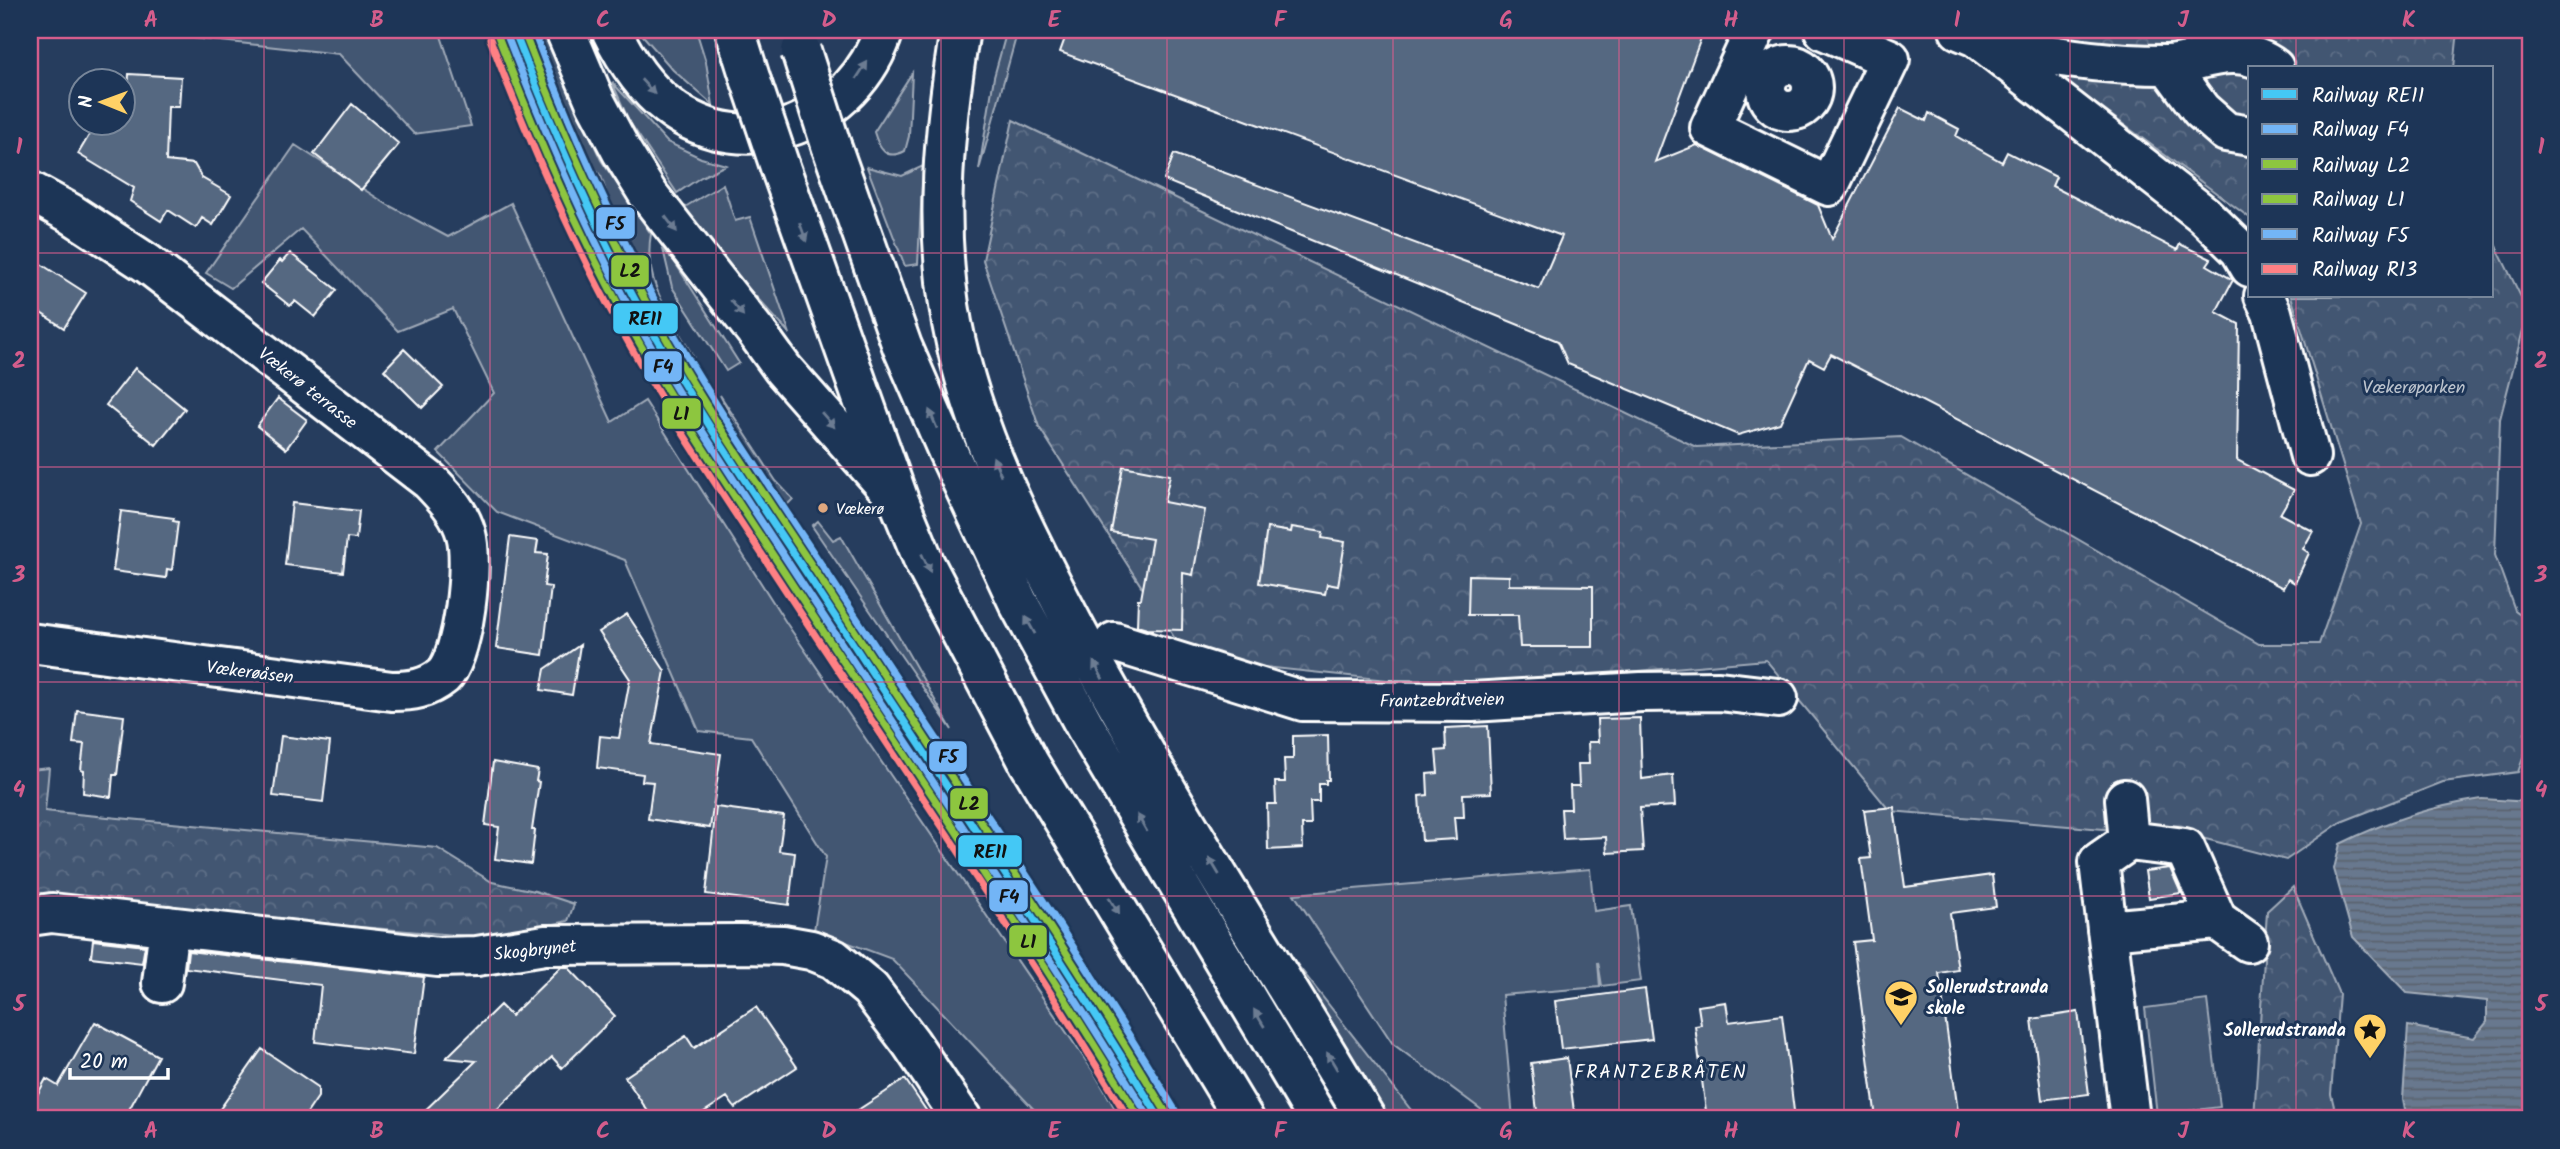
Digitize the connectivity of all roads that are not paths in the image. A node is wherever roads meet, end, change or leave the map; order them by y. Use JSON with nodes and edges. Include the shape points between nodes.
{"nodes":[{"id":1,"x":565,"y":30,"type":"edge"},
{"id":2,"x":611,"y":30,"type":"edge"},
{"id":3,"x":735,"y":30,"type":"edge"},
{"id":4,"x":884,"y":30,"type":"edge"},
{"id":5,"x":960,"y":30,"type":"edge"},
{"id":6,"x":1755,"y":30,"type":"edge"},
{"id":7,"x":1824,"y":30,"type":"edge"},
{"id":8,"x":1968,"y":33,"type":"edge"},
{"id":9,"x":797,"y":40,"type":"edge"},
{"id":10,"x":2168,"y":65,"type":"junction"},
{"id":11,"x":2271,"y":66,"type":"edge"},
{"id":12,"x":2248,"y":136,"type":"edge"},
{"id":13,"x":30,"y":191,"type":"edge"},
{"id":14,"x":2248,"y":264,"type":"edge"},
{"id":15,"x":2265,"y":298,"type":"edge"},
{"id":16,"x":2310,"y":456,"type":"dead end"},
{"id":17,"x":899,"y":501,"type":"junction"},
{"id":18,"x":1114,"y":642,"type":"dead end"},
{"id":19,"x":30,"y":643,"type":"edge"},
{"id":20,"x":456,"y":655,"type":"joint"},
{"id":21,"x":1778,"y":698,"type":"dead end"},
{"id":22,"x":2125,"y":799,"type":"dead end"},
{"id":23,"x":2129,"y":841,"type":"junction"},
{"id":24,"x":30,"y":916,"type":"edge"},
{"id":25,"x":2217,"y":920,"type":"junction"},
{"id":26,"x":169,"y":926,"type":"junction"},
{"id":27,"x":2107,"y":930,"type":"junction"},
{"id":28,"x":2248,"y":942,"type":"dead end"},
{"id":29,"x":162,"y":983,"type":"dead end"},
{"id":30,"x":962,"y":1119,"type":"edge"},
{"id":31,"x":1244,"y":1119,"type":"edge"},
{"id":32,"x":1318,"y":1119,"type":"edge"},
{"id":33,"x":1366,"y":1119,"type":"edge"},
{"id":34,"x":2130,"y":1119,"type":"edge"}],
"edges":[{"from":1,"to":17,"type":"main road","one_way":true,"via":[[596,103],[648,194],[783,369]]},
{"from":2,"to":4,"type":"main road","one_way":true,"via":[[645,86],[669,107],[718,132],[738,135],[787,128],[834,103],[853,85]]},
{"from":3,"to":17,"type":"main road","one_way":true,"bridge":true},
{"from":33,"to":5,"type":"main road","one_way":true,"via":[[1117,706],[1050,580],[979,423],[952,321],[943,246],[944,150]]},
{"from":6,"to":7,"type":"main road","via":[[1710,128],[1829,186],[1890,60]]},
{"from":8,"to":10,"type":"main road","via":[[2058,56]]},
{"from":8,"to":14,"type":"main road","via":[[2203,214]]},
{"from":32,"to":9,"type":"main road","one_way":true,"bridge":true,"via":[[1113,773],[1018,602],[902,346]]},
{"from":10,"to":11,"type":"main road","via":[[2235,54]]},
{"from":10,"to":12,"type":"main road","via":[[2201,110],[2226,132]]},
{"from":13,"to":20,"type":"main road","name":"Vækerø terrasse","via":[[148,264],[430,481],[459,516],[470,554],[470,580]]},
{"from":15,"to":16,"type":"main road"},
{"from":17,"to":31,"type":"main road","one_way":true,"via":[[925,564],[1029,763]]},
{"from":18,"to":21,"type":"main road","name":"Frantzebråtveien","via":[[1303,701],[1472,702],[1719,691]]},
{"from":19,"to":20,"type":"main road","name":"Vækerøåsen","via":[[393,691],[431,685]]},
{"from":22,"to":23,"type":"main road"},
{"from":23,"to":25,"type":"main road","via":[[2185,848]]},
{"from":23,"to":27,"type":"main road","via":[[2099,862]]},
{"from":24,"to":26,"type":"main road","name":"Skogbrynet","via":[[52,913]]},
{"from":25,"to":27,"type":"main road"},
{"from":25,"to":28,"type":"main road"},
{"from":26,"to":29,"type":"main road"},
{"from":26,"to":30,"type":"main road","name":"Skogbrynet","via":[[438,957],[545,945],[740,944],[811,950],[834,959],[870,989]]},
{"from":27,"to":34,"type":"main road"}]}
